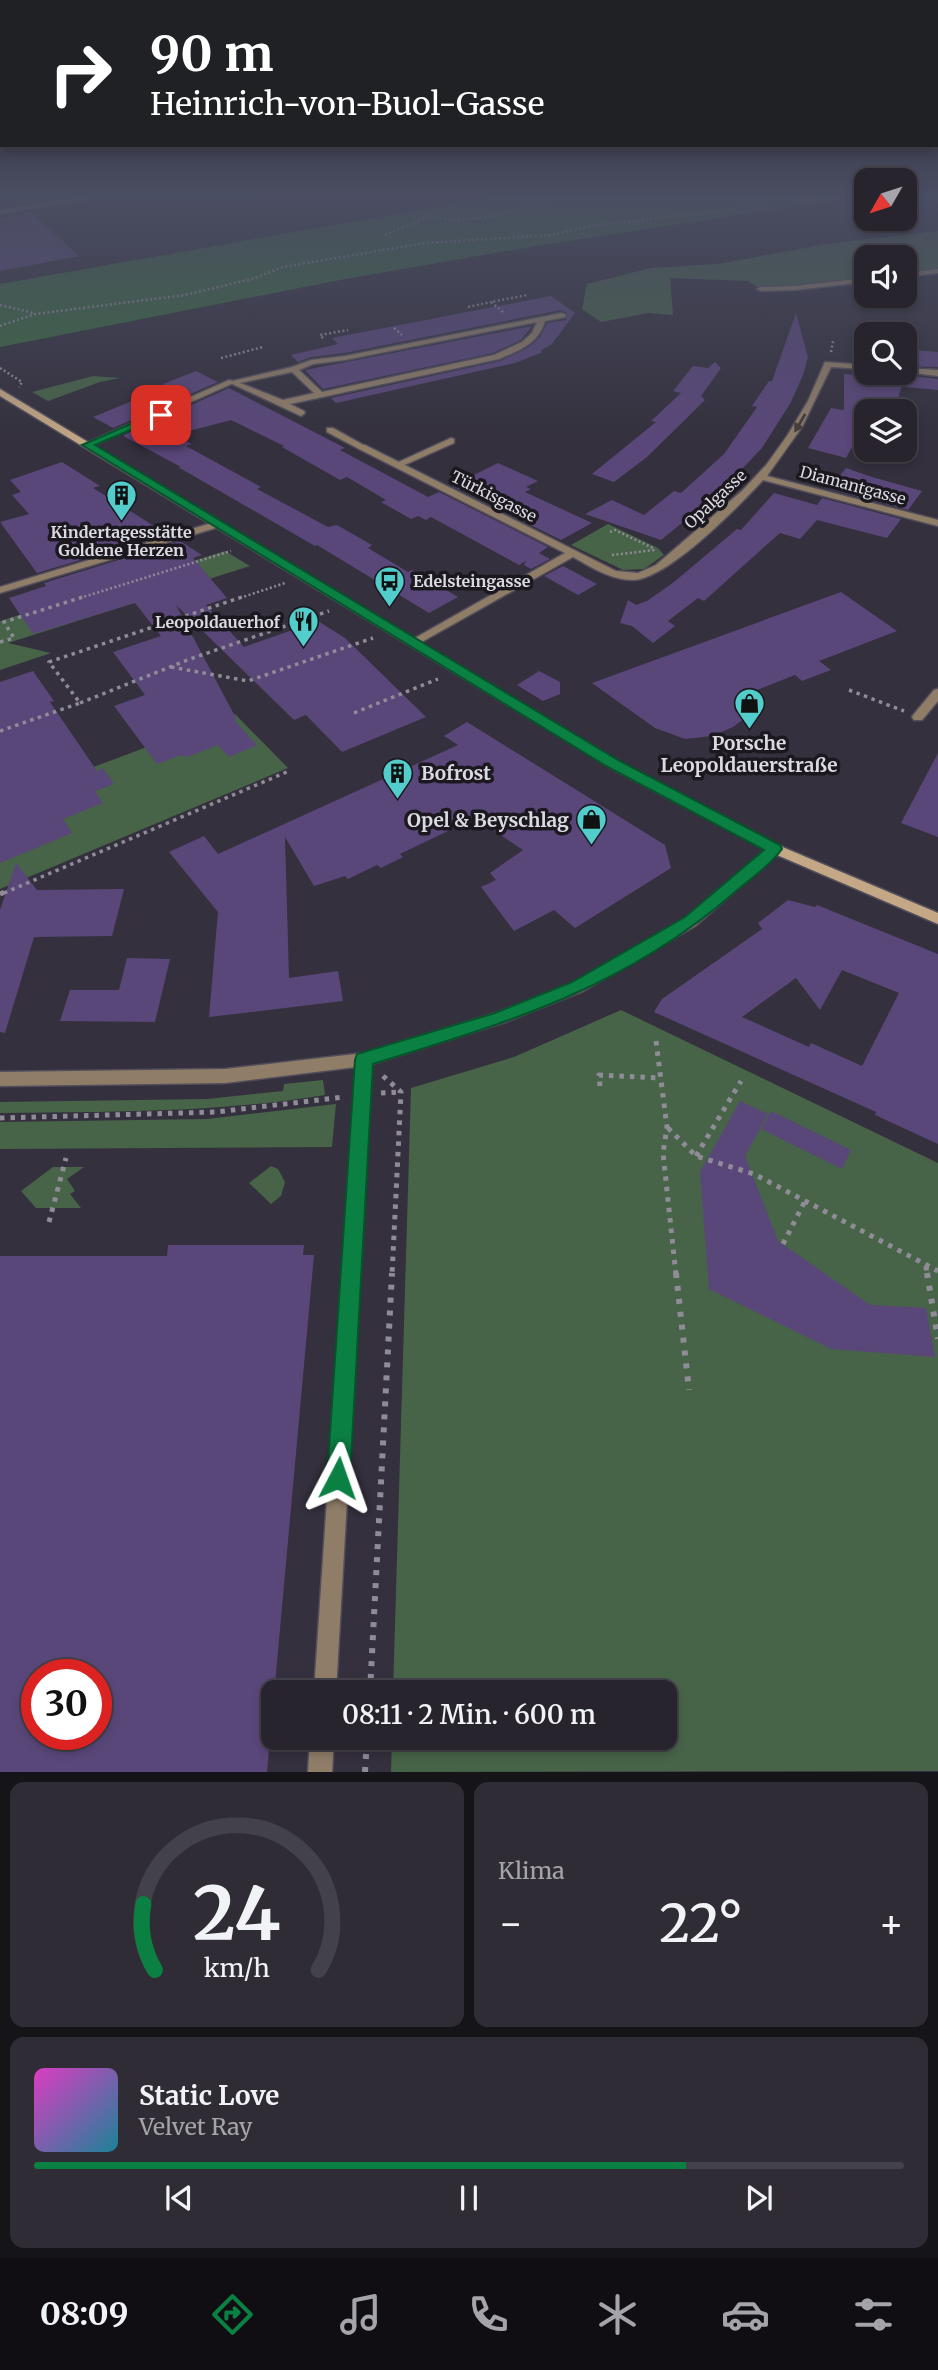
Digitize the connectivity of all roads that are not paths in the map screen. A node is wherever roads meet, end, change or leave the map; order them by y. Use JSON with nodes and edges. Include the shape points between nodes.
{"nodes":[{"id":1,"x":854,"y":281,"type":"edge"},
{"id":2,"x":761,"y":289,"type":"dead end"},
{"id":3,"x":562,"y":315,"type":"dead end"},
{"id":4,"x":542,"y":319,"type":"junction"},
{"id":5,"x":854,"y":366,"type":"edge"},
{"id":6,"x":294,"y":369,"type":"junction"},
{"id":7,"x":917,"y":371,"type":"edge"},
{"id":8,"x":938,"y":373,"type":"edge"},
{"id":9,"x":232,"y":382,"type":"junction"},
{"id":10,"x":0,"y":392,"type":"edge"},
{"id":11,"x":319,"y":394,"type":"junction"},
{"id":12,"x":281,"y":403,"type":"junction"},
{"id":13,"x":301,"y":413,"type":"dead end"},
{"id":14,"x":330,"y":430,"type":"dead end"},
{"id":15,"x":451,"y":441,"type":"dead end"},
{"id":16,"x":87,"y":445,"type":"junction"},
{"id":17,"x":399,"y":466,"type":"junction"},
{"id":18,"x":761,"y":477,"type":"junction"},
{"id":19,"x":938,"y":523,"type":"edge"},
{"id":20,"x":218,"y":524,"type":"junction"},
{"id":21,"x":573,"y":553,"type":"junction"},
{"id":22,"x":0,"y":590,"type":"edge"},
{"id":23,"x":414,"y":642,"type":"junction"},
{"id":24,"x":938,"y":693,"type":"edge"},
{"id":25,"x":918,"y":717,"type":"road end"},
{"id":26,"x":775,"y":849,"type":"junction"},
{"id":27,"x":938,"y":919,"type":"edge"},
{"id":28,"x":364,"y":1060,"type":"junction"},
{"id":29,"x":0,"y":1079,"type":"edge"},
{"id":30,"x":326,"y":1680,"type":"edge"},
{"id":31,"x":321,"y":1750,"type":"edge"},
{"id":32,"x":320,"y":1772,"type":"edge"}],
"edges":[{"from":1,"to":2,"type":"street"},
{"from":3,"to":4,"type":"street"},
{"from":4,"to":6,"type":"street"},
{"from":4,"to":11,"type":"street","via":[[530,343],[496,356]]},
{"from":5,"to":18,"type":"street","name":"Opalgasse","one_way":true,"via":[[828,363],[796,430]]},
{"from":6,"to":9,"type":"street"},
{"from":6,"to":11,"type":"street"},
{"from":7,"to":8,"type":"street"},
{"from":9,"to":12,"type":"street"},
{"from":9,"to":16,"type":"street"},
{"from":10,"to":16,"type":"main road"},
{"from":11,"to":12,"type":"street"},
{"from":12,"to":13,"type":"street"},
{"from":14,"to":17,"type":"street","name":"Türkisgasse"},
{"from":15,"to":17,"type":"street"},
{"from":16,"to":20,"type":"main road"},
{"from":17,"to":21,"type":"street","name":"Türkisgasse"},
{"from":18,"to":19,"type":"street","name":"Diamantgasse"},
{"from":18,"to":21,"type":"street","name":"Opalgasse","via":[[741,499],[650,573],[625,577]]},
{"from":20,"to":22,"type":"street"},
{"from":20,"to":23,"type":"main road"},
{"from":21,"to":23,"type":"street"},
{"from":23,"to":26,"type":"main road","via":[[620,768]]},
{"from":24,"to":25,"type":"street"},
{"from":26,"to":27,"type":"main road"},
{"from":26,"to":28,"type":"street","via":[[690,922],[578,987],[500,1018]]},
{"from":28,"to":29,"type":"street","via":[[225,1076]]},
{"from":28,"to":30,"type":"street"},
{"from":31,"to":32,"type":"street"}]}
